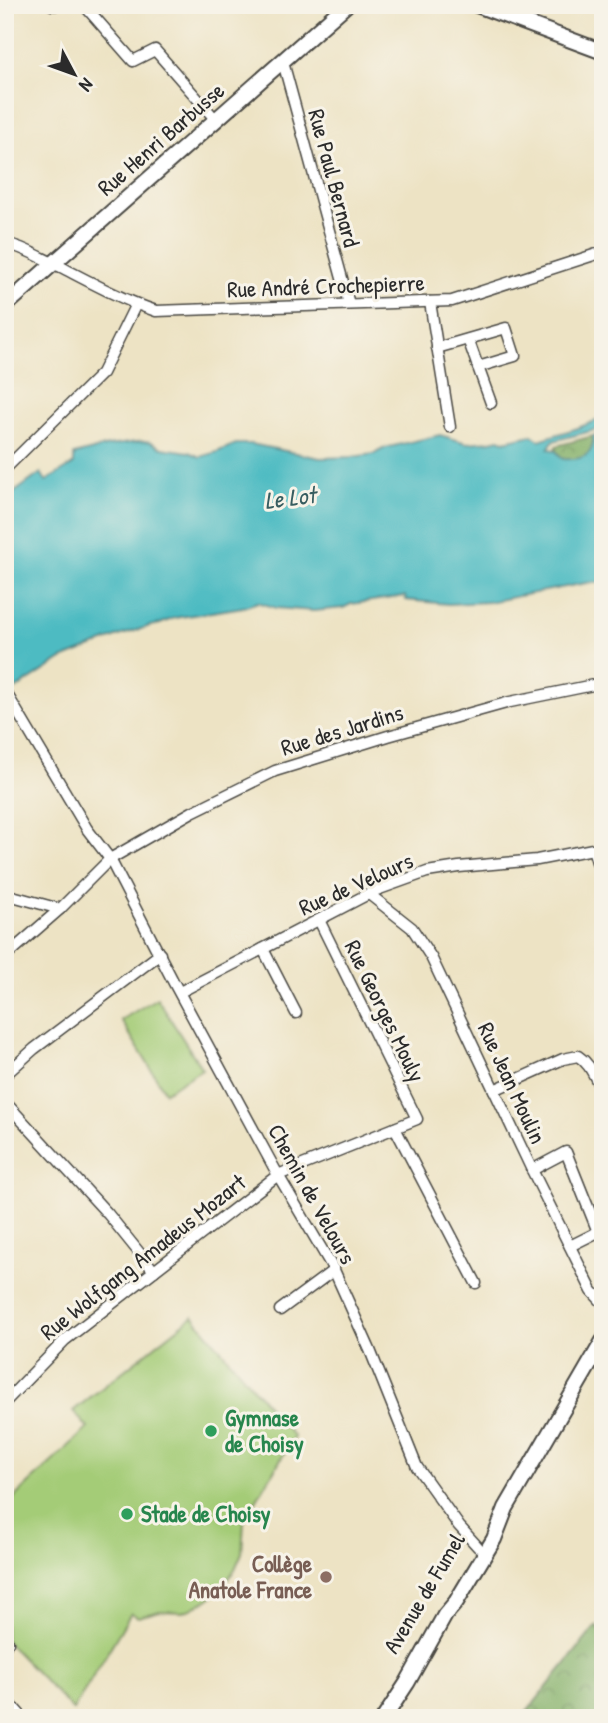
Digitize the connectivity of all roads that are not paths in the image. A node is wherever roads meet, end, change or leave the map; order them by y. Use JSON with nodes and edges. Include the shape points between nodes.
{"nodes":[{"id":1,"x":84,"y":5,"type":"edge"},
{"id":2,"x":346,"y":5,"type":"edge"},
{"id":3,"x":477,"y":5,"type":"edge"},
{"id":4,"x":603,"y":52,"type":"edge"},
{"id":5,"x":283,"y":62,"type":"junction"},
{"id":6,"x":216,"y":120,"type":"junction"},
{"id":7,"x":5,"y":243,"type":"edge"},
{"id":8,"x":603,"y":252,"type":"edge"},
{"id":9,"x":53,"y":263,"type":"junction"},
{"id":10,"x":430,"y":302,"type":"junction"},
{"id":11,"x":136,"y":304,"type":"junction"},
{"id":12,"x":349,"y":304,"type":"junction"},
{"id":13,"x":5,"y":306,"type":"edge"},
{"id":14,"x":468,"y":339,"type":"junction"},
{"id":15,"x":437,"y":348,"type":"junction"},
{"id":16,"x":478,"y":367,"type":"junction"},
{"id":17,"x":491,"y":403,"type":"dead end"},
{"id":18,"x":450,"y":427,"type":"dead end"},
{"id":19,"x":5,"y":469,"type":"edge"},
{"id":20,"x":603,"y":683,"type":"edge"},
{"id":21,"x":8,"y":696,"type":"dead end"},
{"id":22,"x":598,"y":848,"type":"edge"},
{"id":23,"x":110,"y":859,"type":"junction"},
{"id":24,"x":603,"y":881,"type":"edge"},
{"id":25,"x":5,"y":894,"type":"edge"},
{"id":26,"x":369,"y":894,"type":"junction"},
{"id":27,"x":60,"y":909,"type":"junction"},
{"id":28,"x":318,"y":920,"type":"junction"},
{"id":29,"x":263,"y":949,"type":"junction"},
{"id":30,"x":160,"y":954,"type":"junction"},
{"id":31,"x":5,"y":957,"type":"edge"},
{"id":32,"x":180,"y":992,"type":"junction"},
{"id":33,"x":296,"y":1013,"type":"dead end"},
{"id":34,"x":5,"y":1075,"type":"edge"},
{"id":35,"x":494,"y":1090,"type":"junction"},
{"id":36,"x":603,"y":1091,"type":"edge"},
{"id":37,"x":5,"y":1102,"type":"edge"},
{"id":38,"x":417,"y":1119,"type":"joint"},
{"id":39,"x":394,"y":1128,"type":"junction"},
{"id":40,"x":532,"y":1170,"type":"junction"},
{"id":41,"x":278,"y":1175,"type":"junction"},
{"id":42,"x":570,"y":1246,"type":"junction"},
{"id":43,"x":334,"y":1270,"type":"junction"},
{"id":44,"x":154,"y":1271,"type":"junction"},
{"id":45,"x":476,"y":1283,"type":"dead end"},
{"id":46,"x":603,"y":1303,"type":"edge"},
{"id":47,"x":280,"y":1310,"type":"dead end"},
{"id":48,"x":602,"y":1344,"type":"edge"},
{"id":49,"x":5,"y":1402,"type":"edge"},
{"id":50,"x":481,"y":1549,"type":"junction"},
{"id":51,"x":5,"y":1699,"type":"edge"},
{"id":52,"x":387,"y":1712,"type":"edge"},
{"id":53,"x":23,"y":1718,"type":"edge"}],
"edges":[{"from":1,"to":6,"type":"street","via":[[133,61],[155,50]]},
{"from":2,"to":5,"type":"main road","name":"Rue Henri Barbusse"},
{"from":3,"to":4,"type":"main road"},
{"from":5,"to":6,"type":"main road","name":"Rue Henri Barbusse"},
{"from":5,"to":12,"type":"street","name":"Rue Paul Bernard"},
{"from":6,"to":9,"type":"main road","name":"Rue Henri Barbusse"},
{"from":7,"to":9,"type":"street","name":"Rue André Crochepierre"},
{"from":8,"to":10,"type":"street","name":"Rue André Crochepierre","via":[[452,302]]},
{"from":9,"to":11,"type":"street","name":"Rue André Crochepierre"},
{"from":9,"to":13,"type":"main road","name":"Rue Henri Barbusse"},
{"from":10,"to":12,"type":"street","name":"Rue André Crochepierre"},
{"from":10,"to":15,"type":"street"},
{"from":11,"to":12,"type":"street","name":"Rue André Crochepierre","via":[[156,311]]},
{"from":11,"to":19,"type":"street","via":[[102,373]]},
{"from":14,"to":15,"type":"street"},
{"from":14,"to":16,"type":"street"},
{"from":14,"to":16,"type":"street","via":[[506,328],[514,356]]},
{"from":15,"to":18,"type":"street"},
{"from":16,"to":17,"type":"street"},
{"from":20,"to":23,"type":"street","name":"Rue des Jardins","via":[[510,702],[275,771],[192,811]]},
{"from":21,"to":23,"type":"street","name":"Chemin de Velours","via":[[87,829]]},
{"from":22,"to":24,"type":"street"},
{"from":22,"to":26,"type":"street","name":"Rue de Velours","via":[[427,872]]},
{"from":23,"to":27,"type":"street","name":"Rue des Jardins"},
{"from":23,"to":30,"type":"street","name":"Chemin de Velours"},
{"from":25,"to":27,"type":"street"},
{"from":26,"to":28,"type":"street","name":"Rue de Velours"},
{"from":26,"to":35,"type":"street","name":"Rue Jean Moulin","via":[[412,928],[431,957]]},
{"from":27,"to":31,"type":"street","name":"Rue des Jardins"},
{"from":28,"to":29,"type":"street","name":"Rue de Velours"},
{"from":28,"to":38,"type":"street","name":"Rue Georges Mouly"},
{"from":29,"to":32,"type":"street","name":"Rue de Velours"},
{"from":29,"to":33,"type":"street"},
{"from":30,"to":32,"type":"street","name":"Chemin de Velours"},
{"from":30,"to":34,"type":"street"},
{"from":32,"to":41,"type":"street","name":"Chemin de Velours"},
{"from":35,"to":36,"type":"street","via":[[578,1056],[591,1067]]},
{"from":35,"to":40,"type":"street","name":"Rue Jean Moulin"},
{"from":37,"to":44,"type":"street"},
{"from":38,"to":39,"type":"street","name":"Rue Wolfgang Amadeus Mozart"},
{"from":39,"to":41,"type":"street","name":"Rue Wolfgang Amadeus Mozart"},
{"from":39,"to":45,"type":"street"},
{"from":40,"to":42,"type":"street","name":"Rue Jean Moulin"},
{"from":40,"to":42,"type":"street","via":[[566,1152],[598,1232]]},
{"from":41,"to":43,"type":"street","name":"Chemin de Velours"},
{"from":41,"to":44,"type":"street","name":"Rue Wolfgang Amadeus Mozart"},
{"from":42,"to":46,"type":"street","name":"Rue Jean Moulin","via":[[592,1291]]},
{"from":43,"to":47,"type":"street"},
{"from":43,"to":50,"type":"street","name":"Chemin de Velours","via":[[417,1467]]},
{"from":44,"to":49,"type":"street","name":"Rue Wolfgang Amadeus Mozart","via":[[65,1339]]},
{"from":48,"to":50,"type":"main road","name":"Avenue de Fumel","via":[[506,1508],[494,1539]]},
{"from":50,"to":52,"type":"main road","name":"Avenue de Fumel","via":[[456,1602]]},
{"from":51,"to":53,"type":"street"}]}
